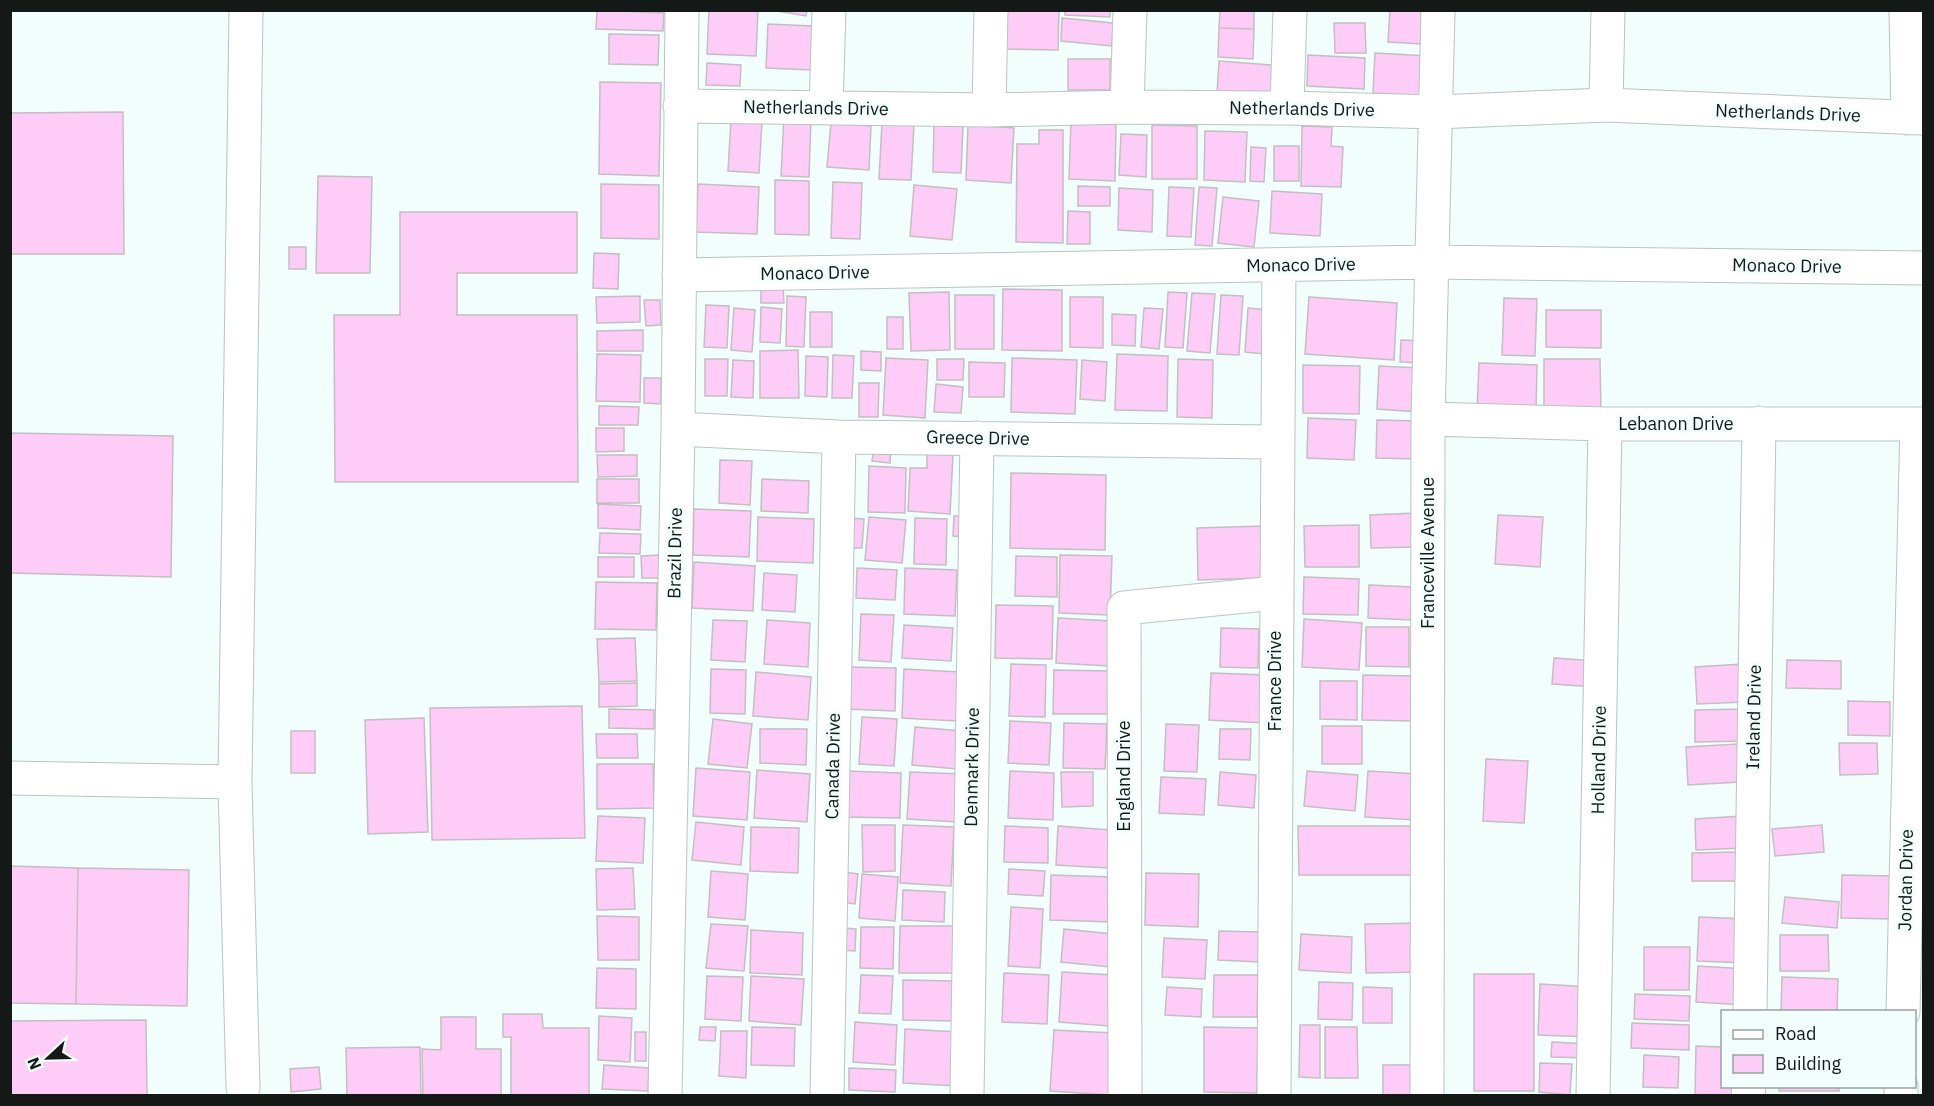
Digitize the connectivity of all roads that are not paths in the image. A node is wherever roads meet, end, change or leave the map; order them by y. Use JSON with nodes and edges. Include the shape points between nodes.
{"nodes":[{"id":1,"x":246,"y":10,"type":"edge"},
{"id":2,"x":682,"y":10,"type":"edge"},
{"id":3,"x":829,"y":10,"type":"edge"},
{"id":4,"x":991,"y":10,"type":"edge"},
{"id":5,"x":1130,"y":10,"type":"edge"},
{"id":6,"x":1290,"y":10,"type":"edge"},
{"id":7,"x":1438,"y":10,"type":"edge"},
{"id":8,"x":1608,"y":10,"type":"edge"},
{"id":9,"x":1906,"y":10,"type":"edge"},
{"id":10,"x":1606,"y":105,"type":"junction"},
{"id":11,"x":680,"y":106,"type":"junction"},
{"id":12,"x":1127,"y":107,"type":"junction"},
{"id":13,"x":826,"y":108,"type":"junction"},
{"id":14,"x":1287,"y":108,"type":"junction"},
{"id":15,"x":989,"y":110,"type":"junction"},
{"id":16,"x":1436,"y":112,"type":"junction"},
{"id":17,"x":1916,"y":118,"type":"edge"},
{"id":18,"x":1430,"y":262,"type":"junction"},
{"id":19,"x":1279,"y":266,"type":"junction"},
{"id":20,"x":1923,"y":268,"type":"edge"},
{"id":21,"x":679,"y":275,"type":"junction"},
{"id":22,"x":1428,"y":419,"type":"junction"},
{"id":23,"x":1759,"y":423,"type":"junction"},
{"id":24,"x":1605,"y":424,"type":"junction"},
{"id":25,"x":1920,"y":424,"type":"edge"},
{"id":26,"x":678,"y":429,"type":"junction"},
{"id":27,"x":839,"y":437,"type":"junction"},
{"id":28,"x":977,"y":438,"type":"junction"},
{"id":29,"x":1278,"y":442,"type":"junction"},
{"id":30,"x":1276,"y":593,"type":"junction"},
{"id":31,"x":10,"y":778,"type":"edge"},
{"id":32,"x":235,"y":782,"type":"junction"},
{"id":33,"x":1750,"y":1010,"type":"edge"},
{"id":34,"x":1903,"y":1010,"type":"edge"},
{"id":35,"x":243,"y":1088,"type":"dead end"},
{"id":36,"x":665,"y":1095,"type":"edge"},
{"id":37,"x":827,"y":1095,"type":"edge"},
{"id":38,"x":967,"y":1095,"type":"edge"},
{"id":39,"x":1125,"y":1095,"type":"edge"},
{"id":40,"x":1274,"y":1095,"type":"edge"},
{"id":41,"x":1427,"y":1095,"type":"edge"},
{"id":42,"x":1593,"y":1095,"type":"edge"}],
"edges":[{"from":1,"to":32,"type":"street"},
{"from":2,"to":11,"type":"street","name":"Brazil Drive"},
{"from":3,"to":13,"type":"street"},
{"from":4,"to":15,"type":"street"},
{"from":5,"to":12,"type":"street"},
{"from":6,"to":14,"type":"street"},
{"from":7,"to":16,"type":"street","name":"Franceville Avenue"},
{"from":8,"to":10,"type":"street"},
{"from":9,"to":17,"type":"street"},
{"from":10,"to":16,"type":"street","name":"Netherlands Drive"},
{"from":10,"to":17,"type":"street","name":"Netherlands Drive"},
{"from":11,"to":13,"type":"street","name":"Netherlands Drive"},
{"from":11,"to":21,"type":"street","name":"Brazil Drive"},
{"from":12,"to":14,"type":"street","name":"Netherlands Drive"},
{"from":12,"to":15,"type":"street","name":"Netherlands Drive"},
{"from":13,"to":15,"type":"street","name":"Netherlands Drive"},
{"from":14,"to":16,"type":"street","name":"Netherlands Drive"},
{"from":16,"to":18,"type":"street","name":"Franceville Avenue"},
{"from":18,"to":19,"type":"street","name":"Monaco Drive"},
{"from":18,"to":20,"type":"street","name":"Monaco Drive"},
{"from":18,"to":22,"type":"street","name":"Franceville Avenue"},
{"from":19,"to":21,"type":"street","name":"Monaco Drive"},
{"from":19,"to":29,"type":"street","name":"France Drive"},
{"from":21,"to":26,"type":"street","name":"Brazil Drive"},
{"from":22,"to":24,"type":"street","name":"Lebanon Drive"},
{"from":22,"to":41,"type":"street","name":"Franceville Avenue"},
{"from":23,"to":24,"type":"street","name":"Lebanon Drive"},
{"from":23,"to":25,"type":"street","name":"Lebanon Drive"},
{"from":23,"to":33,"type":"street","name":"Ireland Drive"},
{"from":24,"to":42,"type":"street","name":"Holland Drive"},
{"from":25,"to":34,"type":"street","name":"Jordan Drive"},
{"from":26,"to":27,"type":"street","name":"Greece Drive"},
{"from":26,"to":36,"type":"street","name":"Brazil Drive"},
{"from":27,"to":28,"type":"street","name":"Greece Drive"},
{"from":27,"to":37,"type":"street","name":"Canada Drive"},
{"from":28,"to":29,"type":"street","name":"Greece Drive"},
{"from":28,"to":38,"type":"street","name":"Denmark Drive"},
{"from":29,"to":30,"type":"street","name":"France Drive"},
{"from":30,"to":39,"type":"street","name":"England Drive","via":[[1124,608]]},
{"from":30,"to":40,"type":"street","name":"France Drive"},
{"from":31,"to":32,"type":"street"},
{"from":32,"to":35,"type":"street"}]}
